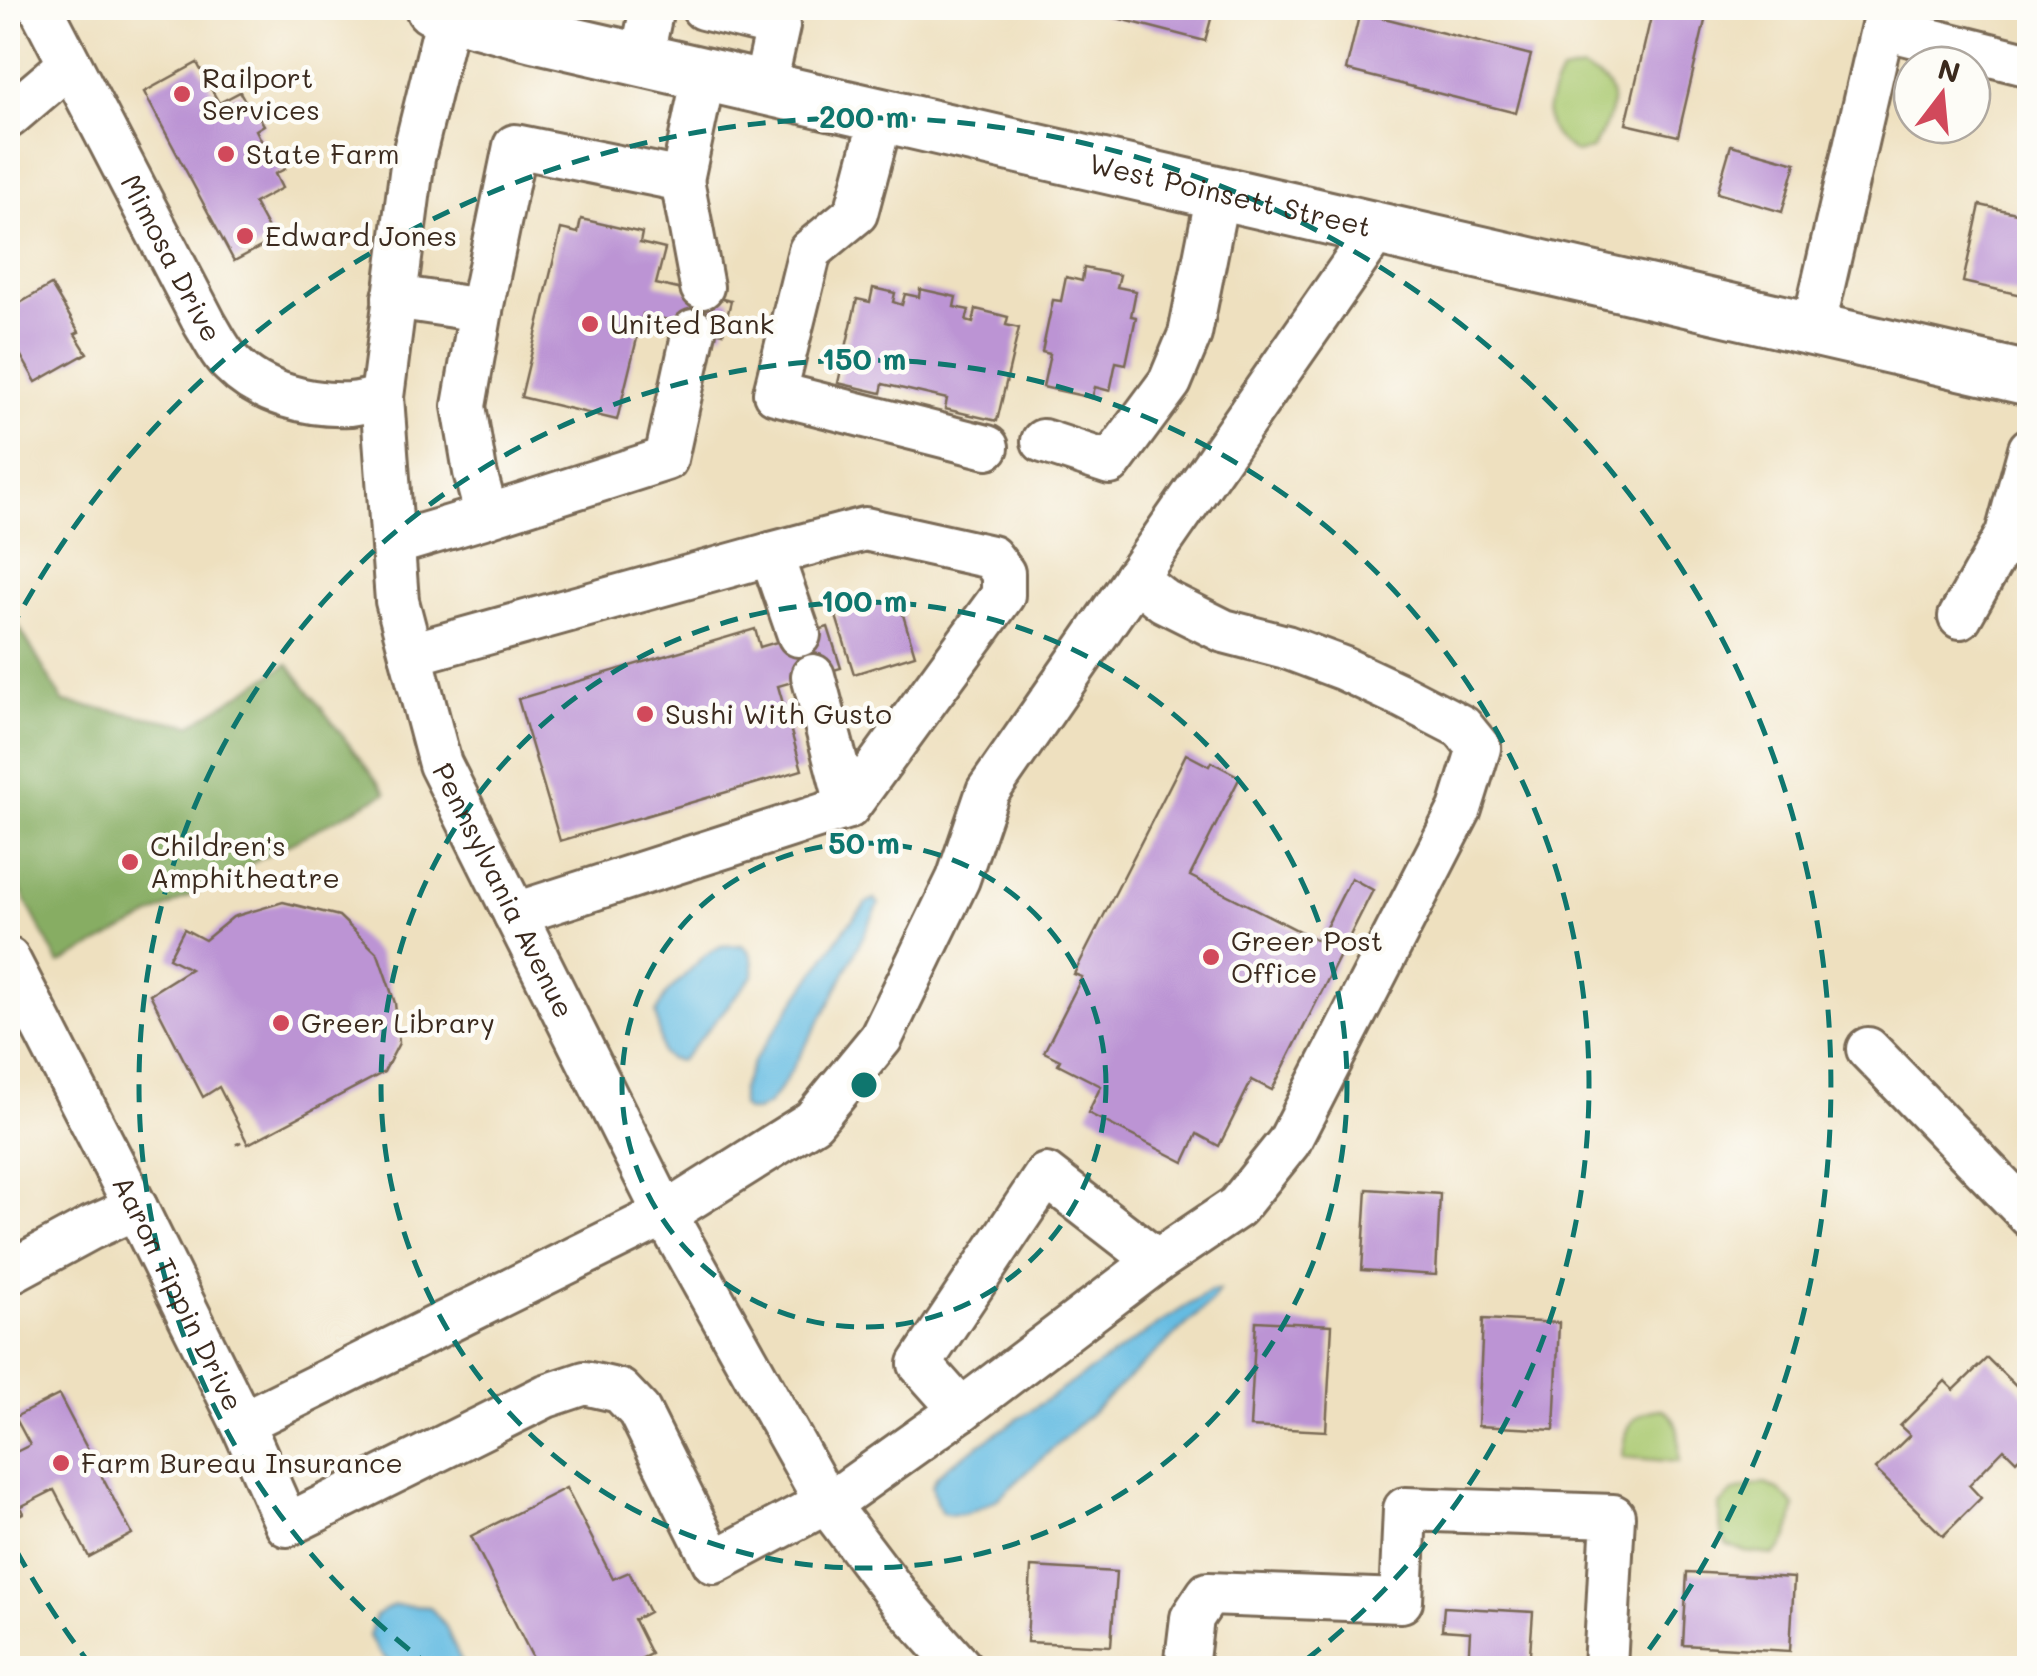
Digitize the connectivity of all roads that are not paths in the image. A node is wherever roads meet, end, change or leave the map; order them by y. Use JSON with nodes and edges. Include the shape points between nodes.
{"nodes":[{"id":1,"x":41,"y":8,"type":"edge"},
{"id":2,"x":652,"y":8,"type":"edge"},
{"id":3,"x":703,"y":8,"type":"edge"},
{"id":4,"x":444,"y":9,"type":"edge"},
{"id":5,"x":780,"y":17,"type":"edge"},
{"id":6,"x":1885,"y":18,"type":"edge"},
{"id":7,"x":640,"y":60,"type":"junction"},
{"id":8,"x":69,"y":65,"type":"junction"},
{"id":9,"x":2030,"y":65,"type":"edge"},
{"id":10,"x":704,"y":75,"type":"junction"},
{"id":11,"x":764,"y":88,"type":"junction"},
{"id":12,"x":882,"y":115,"type":"junction"},
{"id":13,"x":8,"y":117,"type":"edge"},
{"id":14,"x":682,"y":180,"type":"junction"},
{"id":15,"x":1218,"y":193,"type":"junction"},
{"id":16,"x":1377,"y":230,"type":"junction"},
{"id":17,"x":702,"y":287,"type":"dead end"},
{"id":18,"x":394,"y":296,"type":"junction"},
{"id":19,"x":481,"y":310,"type":"junction"},
{"id":20,"x":1812,"y":328,"type":"junction"},
{"id":21,"x":694,"y":331,"type":"dead end"},
{"id":22,"x":2030,"y":379,"type":"edge"},
{"id":23,"x":382,"y":398,"type":"junction"},
{"id":24,"x":1043,"y":441,"type":"dead end"},
{"id":25,"x":987,"y":447,"type":"dead end"},
{"id":26,"x":2030,"y":449,"type":"edge"},
{"id":27,"x":487,"y":516,"type":"junction"},
{"id":28,"x":393,"y":544,"type":"junction"},
{"id":29,"x":771,"y":554,"type":"junction"},
{"id":30,"x":1135,"y":578,"type":"junction"},
{"id":31,"x":1960,"y":617,"type":"dead end"},
{"id":32,"x":800,"y":636,"type":"dead end"},
{"id":33,"x":410,"y":654,"type":"junction"},
{"id":34,"x":812,"y":676,"type":"dead end"},
{"id":35,"x":848,"y":807,"type":"junction"},
{"id":36,"x":515,"y":914,"type":"junction"},
{"id":37,"x":8,"y":960,"type":"edge"},
{"id":38,"x":20,"y":1011,"type":"edge"},
{"id":39,"x":1868,"y":1049,"type":"dead end"},
{"id":40,"x":136,"y":1208,"type":"junction"},
{"id":41,"x":665,"y":1214,"type":"junction"},
{"id":42,"x":2030,"y":1216,"type":"edge"},
{"id":43,"x":1157,"y":1261,"type":"junction"},
{"id":44,"x":8,"y":1272,"type":"edge"},
{"id":45,"x":961,"y":1410,"type":"junction"},
{"id":46,"x":242,"y":1423,"type":"junction"},
{"id":47,"x":826,"y":1502,"type":"junction"},
{"id":48,"x":961,"y":1668,"type":"edge"},
{"id":49,"x":1186,"y":1668,"type":"edge"},
{"id":50,"x":1605,"y":1668,"type":"edge"}],
"edges":[{"from":1,"to":8,"type":"street","name":"Mimosa Drive"},
{"from":2,"to":7,"type":"street"},
{"from":3,"to":5,"type":"street"},
{"from":4,"to":7,"type":"main road","name":"West Poinsett Street"},
{"from":4,"to":18,"type":"street","name":"Pennsylvania Avenue"},
{"from":5,"to":11,"type":"street"},
{"from":6,"to":9,"type":"street"},
{"from":6,"to":20,"type":"street"},
{"from":7,"to":10,"type":"main road","name":"West Poinsett Street"},
{"from":8,"to":13,"type":"street"},
{"from":8,"to":23,"type":"street","name":"Mimosa Drive","via":[[230,363],[282,394],[316,402]]},
{"from":10,"to":11,"type":"main road","name":"West Poinsett Street"},
{"from":10,"to":14,"type":"street"},
{"from":11,"to":12,"type":"main road","name":"West Poinsett Street"},
{"from":12,"to":15,"type":"main road","name":"West Poinsett Street"},
{"from":12,"to":25,"type":"street","via":[[856,213],[810,251],[775,393]]},
{"from":14,"to":17,"type":"street"},
{"from":14,"to":19,"type":"street","via":[[516,146]]},
{"from":15,"to":16,"type":"main road","name":"West Poinsett Street"},
{"from":15,"to":24,"type":"street","via":[[1190,334],[1170,382],[1110,463]]},
{"from":16,"to":20,"type":"main road","name":"West Poinsett Street"},
{"from":16,"to":30,"type":"street","name":"Aaron Tippin Drive"},
{"from":18,"to":19,"type":"street"},
{"from":18,"to":23,"type":"street","name":"Pennsylvania Avenue"},
{"from":19,"to":27,"type":"street","via":[[464,406]]},
{"from":20,"to":22,"type":"main road","name":"West Poinsett Street"},
{"from":21,"to":27,"type":"street","via":[[666,460]]},
{"from":23,"to":28,"type":"street","name":"Pennsylvania Avenue"},
{"from":26,"to":31,"type":"street","via":[[2008,534]]},
{"from":27,"to":28,"type":"street"},
{"from":28,"to":33,"type":"street","name":"Pennsylvania Avenue"},
{"from":29,"to":32,"type":"street"},
{"from":29,"to":33,"type":"street"},
{"from":29,"to":35,"type":"street","via":[[865,529],[991,557],[1003,573],[1004,595]]},
{"from":30,"to":41,"type":"street","name":"Aaron Tippin Drive","via":[[988,791],[958,880],[882,1038],[813,1121]]},
{"from":30,"to":43,"type":"street","via":[[1224,631],[1286,646],[1402,696],[1462,727],[1479,748],[1460,809],[1289,1142],[1237,1206]]},
{"from":33,"to":36,"type":"street","name":"Pennsylvania Avenue","via":[[440,764]]},
{"from":34,"to":35,"type":"street"},
{"from":35,"to":36,"type":"street"},
{"from":36,"to":41,"type":"street","name":"Pennsylvania Avenue"},
{"from":37,"to":38,"type":"street","name":"Aaron Tippin Drive"},
{"from":38,"to":40,"type":"street","name":"Aaron Tippin Drive"},
{"from":39,"to":42,"type":"street"},
{"from":40,"to":44,"type":"street"},
{"from":40,"to":46,"type":"street","name":"Aaron Tippin Drive"},
{"from":41,"to":46,"type":"street","name":"Aaron Tippin Drive"},
{"from":41,"to":47,"type":"street","name":"Pennsylvania Avenue"},
{"from":43,"to":45,"type":"street"},
{"from":43,"to":45,"type":"street","via":[[1046,1175],[920,1364]]},
{"from":45,"to":47,"type":"street"},
{"from":46,"to":47,"type":"street","via":[[287,1525],[546,1396],[585,1383],[620,1391],[638,1411],[714,1562]]},
{"from":47,"to":48,"type":"street","name":"Pennsylvania Avenue"},
{"from":49,"to":50,"type":"street","via":[[1192,1618],[1208,1594],[1401,1601],[1405,1509],[1613,1516]]}]}
